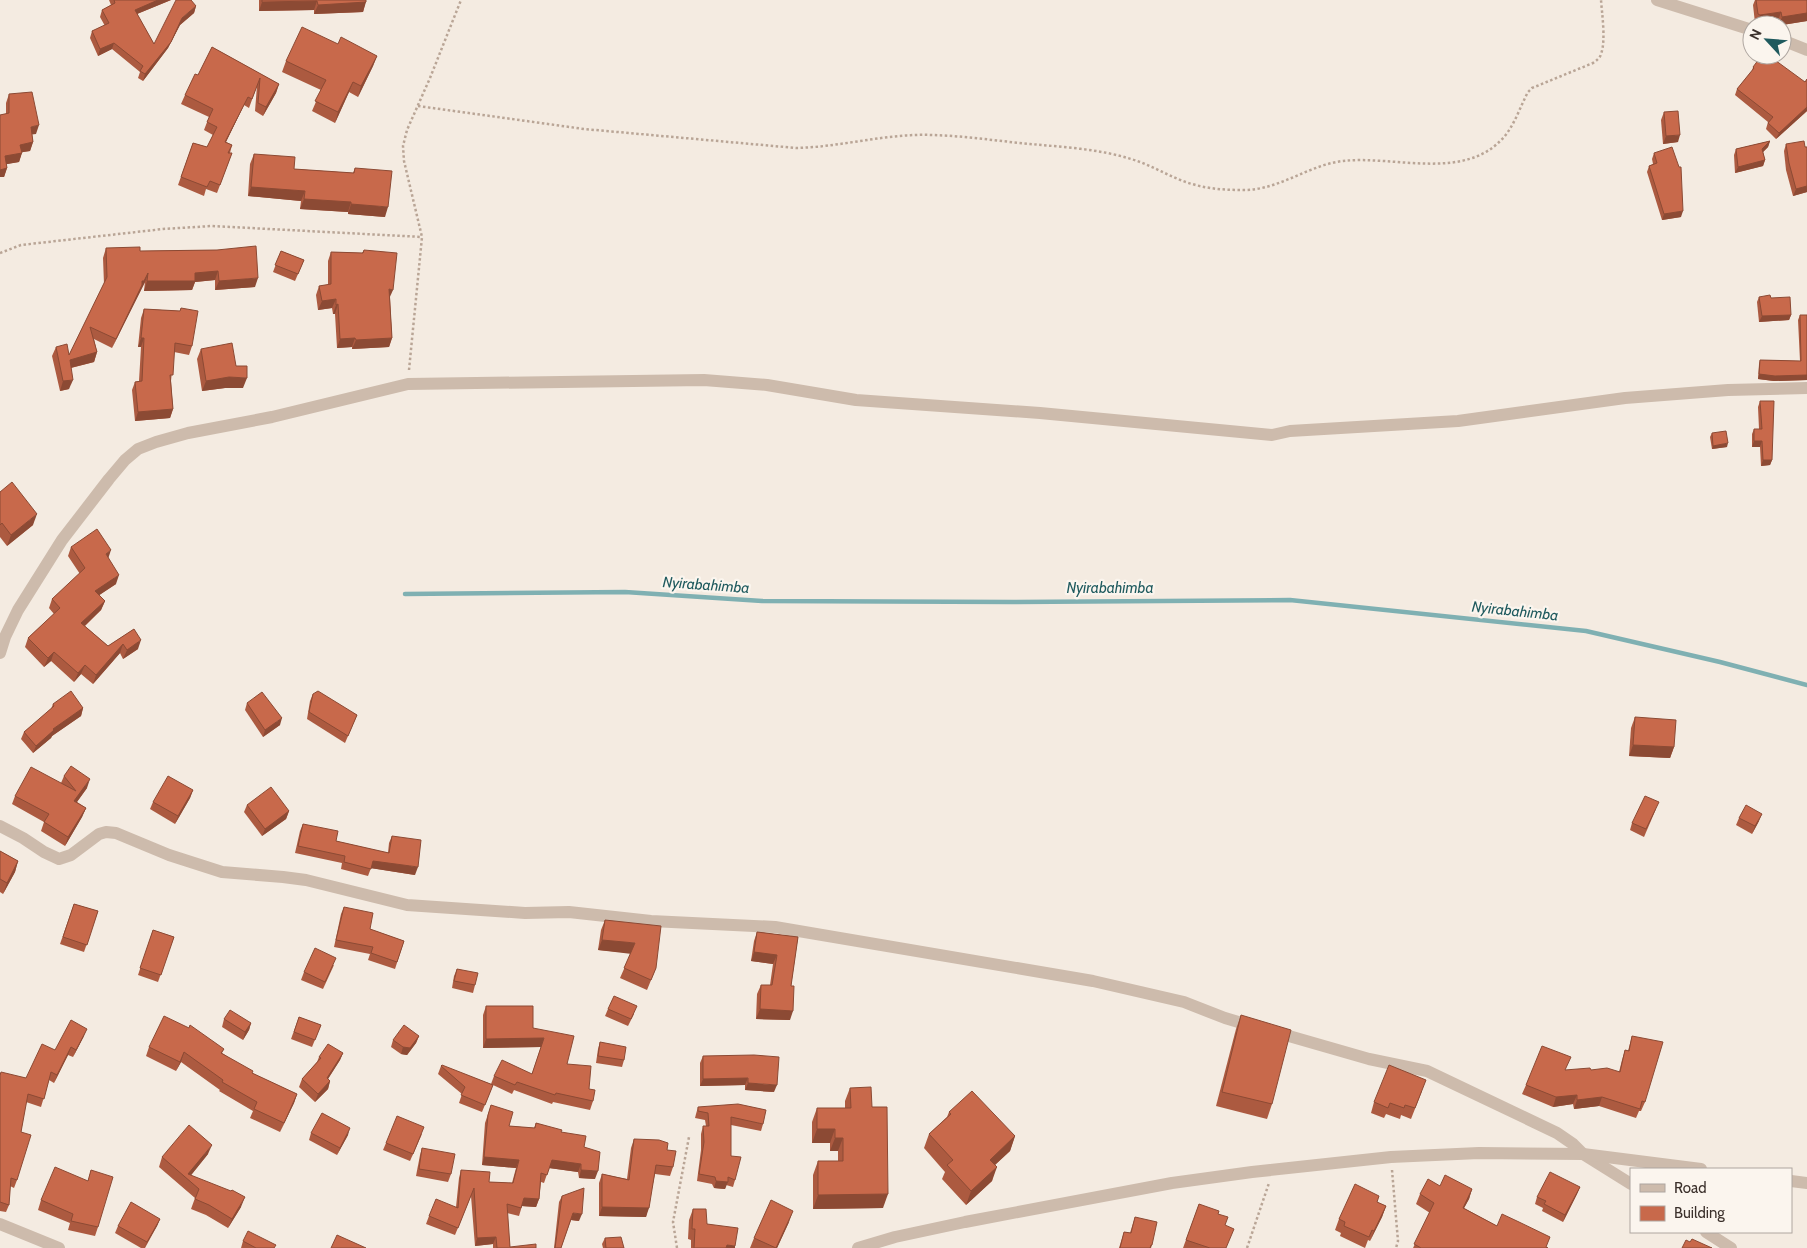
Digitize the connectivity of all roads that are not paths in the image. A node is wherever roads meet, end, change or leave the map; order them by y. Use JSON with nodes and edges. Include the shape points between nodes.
{"nodes":[{"id":1,"x":1657,"y":0,"type":"edge"},
{"id":2,"x":1742,"y":27,"type":"edge"},
{"id":3,"x":1792,"y":44,"type":"edge"},
{"id":4,"x":1807,"y":50,"type":"edge"},
{"id":5,"x":1807,"y":388,"type":"edge"},
{"id":6,"x":0,"y":653,"type":"edge"},
{"id":7,"x":0,"y":826,"type":"edge"},
{"id":8,"x":1583,"y":1154,"type":"junction"},
{"id":9,"x":1693,"y":1168,"type":"edge"},
{"id":10,"x":1792,"y":1181,"type":"edge"},
{"id":11,"x":1630,"y":1183,"type":"edge"},
{"id":12,"x":1807,"y":1183,"type":"edge"},
{"id":13,"x":0,"y":1224,"type":"edge"},
{"id":14,"x":1708,"y":1233,"type":"edge"},
{"id":15,"x":59,"y":1248,"type":"edge"},
{"id":16,"x":858,"y":1248,"type":"edge"},
{"id":17,"x":1731,"y":1248,"type":"edge"}],
"edges":[{"from":1,"to":2,"type":"street"},
{"from":3,"to":4,"type":"street"},
{"from":5,"to":6,"type":"street","via":[[1625,398],[1458,421],[1272,434],[856,400],[767,385],[704,380],[408,384],[188,434],[138,449],[109,479],[62,540],[18,610]]},
{"from":7,"to":8,"type":"street","via":[[59,859],[71,855],[90,839],[106,832],[116,833],[222,872],[284,876],[407,905],[569,912],[651,922],[775,927],[1127,988],[1184,1002],[1225,1018],[1369,1059],[1427,1071],[1556,1133]]},
{"from":8,"to":9,"type":"street"},
{"from":8,"to":11,"type":"street"},
{"from":8,"to":16,"type":"street","via":[[1478,1153],[1391,1158],[1172,1183],[965,1222]]},
{"from":10,"to":12,"type":"street"},
{"from":13,"to":15,"type":"street"},
{"from":14,"to":17,"type":"street"}]}
